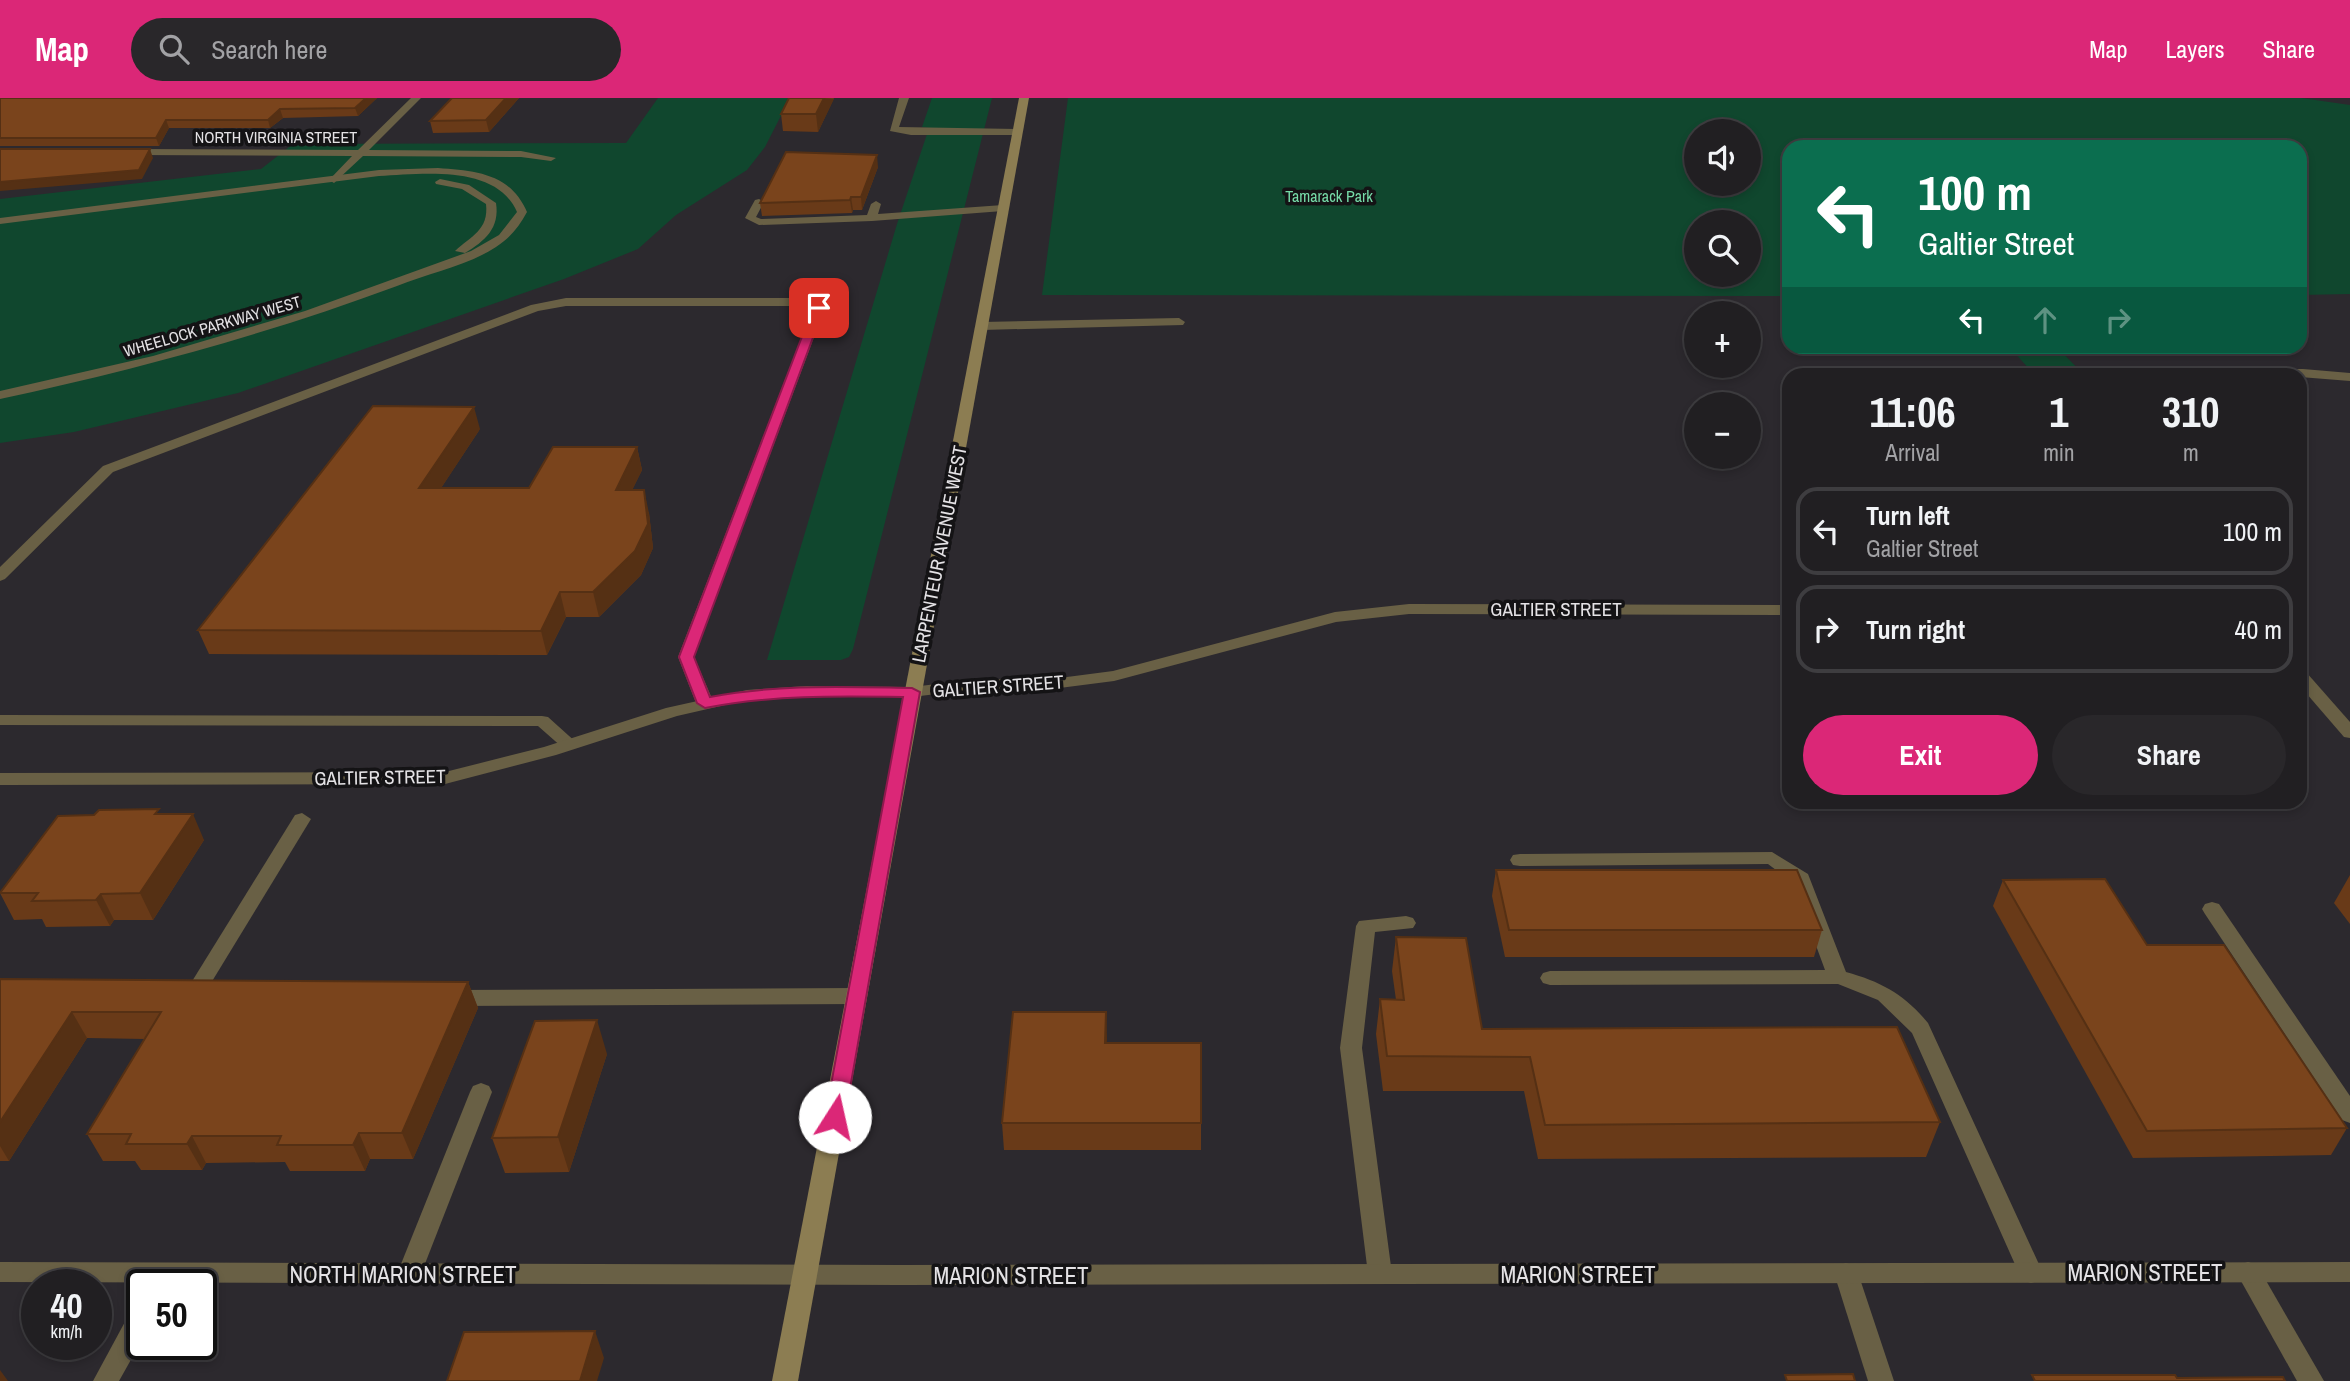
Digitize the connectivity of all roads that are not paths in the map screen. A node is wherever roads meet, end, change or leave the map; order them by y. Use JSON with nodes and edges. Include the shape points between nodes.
{"nodes":[{"id":1,"x":416,"y":98,"type":"edge"},
{"id":2,"x":904,"y":98,"type":"edge"},
{"id":3,"x":1024,"y":98,"type":"edge"},
{"id":4,"x":1017,"y":132,"type":"junction"},
{"id":5,"x":122,"y":152,"type":"edge"},
{"id":6,"x":359,"y":152,"type":"junction"},
{"id":7,"x":551,"y":159,"type":"dead end"},
{"id":8,"x":334,"y":180,"type":"junction"},
{"id":9,"x":759,"y":202,"type":"edge"},
{"id":10,"x":876,"y":204,"type":"dead end"},
{"id":11,"x":1003,"y":208,"type":"junction"},
{"id":12,"x":872,"y":218,"type":"junction"},
{"id":13,"x":0,"y":221,"type":"edge"},
{"id":14,"x":427,"y":270,"type":"junction"},
{"id":15,"x":1180,"y":322,"type":"dead end"},
{"id":16,"x":982,"y":326,"type":"junction"},
{"id":17,"x":2307,"y":373,"type":"edge"},
{"id":18,"x":2350,"y":377,"type":"edge"},
{"id":19,"x":0,"y":395,"type":"edge"},
{"id":20,"x":0,"y":576,"type":"edge"},
{"id":21,"x":1782,"y":610,"type":"edge"},
{"id":22,"x":2307,"y":684,"type":"edge"},
{"id":23,"x":912,"y":692,"type":"junction"},
{"id":24,"x":705,"y":703,"type":"junction"},
{"id":25,"x":0,"y":720,"type":"edge"},
{"id":26,"x":2350,"y":733,"type":"edge"},
{"id":27,"x":569,"y":744,"type":"junction"},
{"id":28,"x":0,"y":779,"type":"edge"},
{"id":29,"x":302,"y":819,"type":"dead end"},
{"id":30,"x":1520,"y":860,"type":"dead end"},
{"id":31,"x":2211,"y":909,"type":"dead end"},
{"id":32,"x":1406,"y":923,"type":"dead end"},
{"id":33,"x":1838,"y":977,"type":"junction"},
{"id":34,"x":1549,"y":978,"type":"dead end"},
{"id":35,"x":166,"y":996,"type":"edge"},
{"id":36,"x":193,"y":996,"type":"junction"},
{"id":37,"x":215,"y":996,"type":"edge"},
{"id":38,"x":857,"y":996,"type":"junction"},
{"id":39,"x":432,"y":998,"type":"edge"},
{"id":40,"x":481,"y":1091,"type":"dead end"},
{"id":41,"x":2350,"y":1114,"type":"edge"},
{"id":42,"x":0,"y":1272,"type":"edge"},
{"id":43,"x":2248,"y":1272,"type":"junction"},
{"id":44,"x":2350,"y":1272,"type":"edge"},
{"id":45,"x":1846,"y":1273,"type":"junction"},
{"id":46,"x":2031,"y":1273,"type":"junction"},
{"id":47,"x":409,"y":1274,"type":"junction"},
{"id":48,"x":1380,"y":1274,"type":"junction"},
{"id":49,"x":805,"y":1275,"type":"junction"},
{"id":50,"x":126,"y":1277,"type":"edge"},
{"id":51,"x":217,"y":1278,"type":"edge"},
{"id":52,"x":126,"y":1344,"type":"edge"},
{"id":53,"x":106,"y":1381,"type":"edge"},
{"id":54,"x":785,"y":1381,"type":"edge"},
{"id":55,"x":1881,"y":1381,"type":"edge"},
{"id":56,"x":2311,"y":1381,"type":"edge"}],
"edges":[{"from":1,"to":6,"type":"street"},
{"from":2,"to":4,"type":"street","via":[[892,127],[899,131]]},
{"from":3,"to":4,"type":"main road","name":"LARPENTEUR AVENUE WEST"},
{"from":4,"to":11,"type":"main road","name":"LARPENTEUR AVENUE WEST"},
{"from":5,"to":6,"type":"street","name":"NORTH VIRGINIA STREET"},
{"from":6,"to":7,"type":"street","name":"NORTH VIRGINIA STREET","via":[[521,154]]},
{"from":6,"to":8,"type":"street"},
{"from":8,"to":13,"type":"street","name":"WHEELOCK PARKWAY WEST"},
{"from":8,"to":14,"type":"street","name":"WHEELOCK PARKWAY WEST","via":[[411,178],[446,183],[465,187],[491,203],[494,215],[487,230],[474,243]]},
{"from":8,"to":14,"type":"street","name":"WHEELOCK PARKWAY WEST","via":[[379,173],[445,173],[493,181],[521,202],[522,212],[512,230],[484,250]]},
{"from":9,"to":12,"type":"street","via":[[750,218],[754,221]]},
{"from":10,"to":12,"type":"street"},
{"from":11,"to":12,"type":"street"},
{"from":11,"to":16,"type":"main road","name":"LARPENTEUR AVENUE WEST"},
{"from":14,"to":19,"type":"street","name":"WHEELOCK PARKWAY WEST","via":[[244,337]]},
{"from":15,"to":16,"type":"street"},
{"from":16,"to":23,"type":"main road","name":"LARPENTEUR AVENUE WEST"},
{"from":17,"to":18,"type":"street"},
{"from":20,"to":24,"type":"street","via":[[108,468],[535,308],[566,302],[801,302],[819,308],[687,657]]},
{"from":21,"to":23,"type":"street","name":"GALTIER STREET","via":[[1409,609],[1335,617],[1115,676]]},
{"from":22,"to":26,"type":"street"},
{"from":23,"to":24,"type":"street","name":"GALTIER STREET","via":[[806,691]]},
{"from":23,"to":38,"type":"main road","name":"LARPENTEUR AVENUE WEST"},
{"from":24,"to":27,"type":"street","name":"GALTIER STREET"},
{"from":25,"to":27,"type":"street","via":[[542,721]]},
{"from":27,"to":28,"type":"street","name":"GALTIER STREET","via":[[445,778]]},
{"from":29,"to":36,"type":"street"},
{"from":30,"to":33,"type":"street","via":[[1772,858],[1801,879]]},
{"from":31,"to":41,"type":"street"},
{"from":32,"to":48,"type":"street","via":[[1366,926],[1351,1048]]},
{"from":33,"to":34,"type":"street"},
{"from":33,"to":46,"type":"street","via":[[1898,1000],[1921,1029]]},
{"from":35,"to":36,"type":"street"},
{"from":36,"to":37,"type":"street"},
{"from":38,"to":39,"type":"street"},
{"from":38,"to":49,"type":"main road","name":"LARPENTEUR AVENUE WEST"},
{"from":40,"to":47,"type":"street"},
{"from":42,"to":50,"type":"street","name":"NORTH MARION STREET"},
{"from":43,"to":44,"type":"street","name":"MARION STREET"},
{"from":43,"to":46,"type":"street","name":"MARION STREET"},
{"from":43,"to":56,"type":"street"},
{"from":45,"to":46,"type":"street","name":"MARION STREET"},
{"from":45,"to":48,"type":"street","name":"MARION STREET"},
{"from":45,"to":55,"type":"street"},
{"from":47,"to":49,"type":"street","name":"NORTH MARION STREET"},
{"from":47,"to":51,"type":"street","name":"NORTH MARION STREET"},
{"from":48,"to":49,"type":"street","name":"MARION STREET"},
{"from":49,"to":54,"type":"main road","name":"LARPENTEUR AVENUE WEST"},
{"from":52,"to":53,"type":"street"}]}
